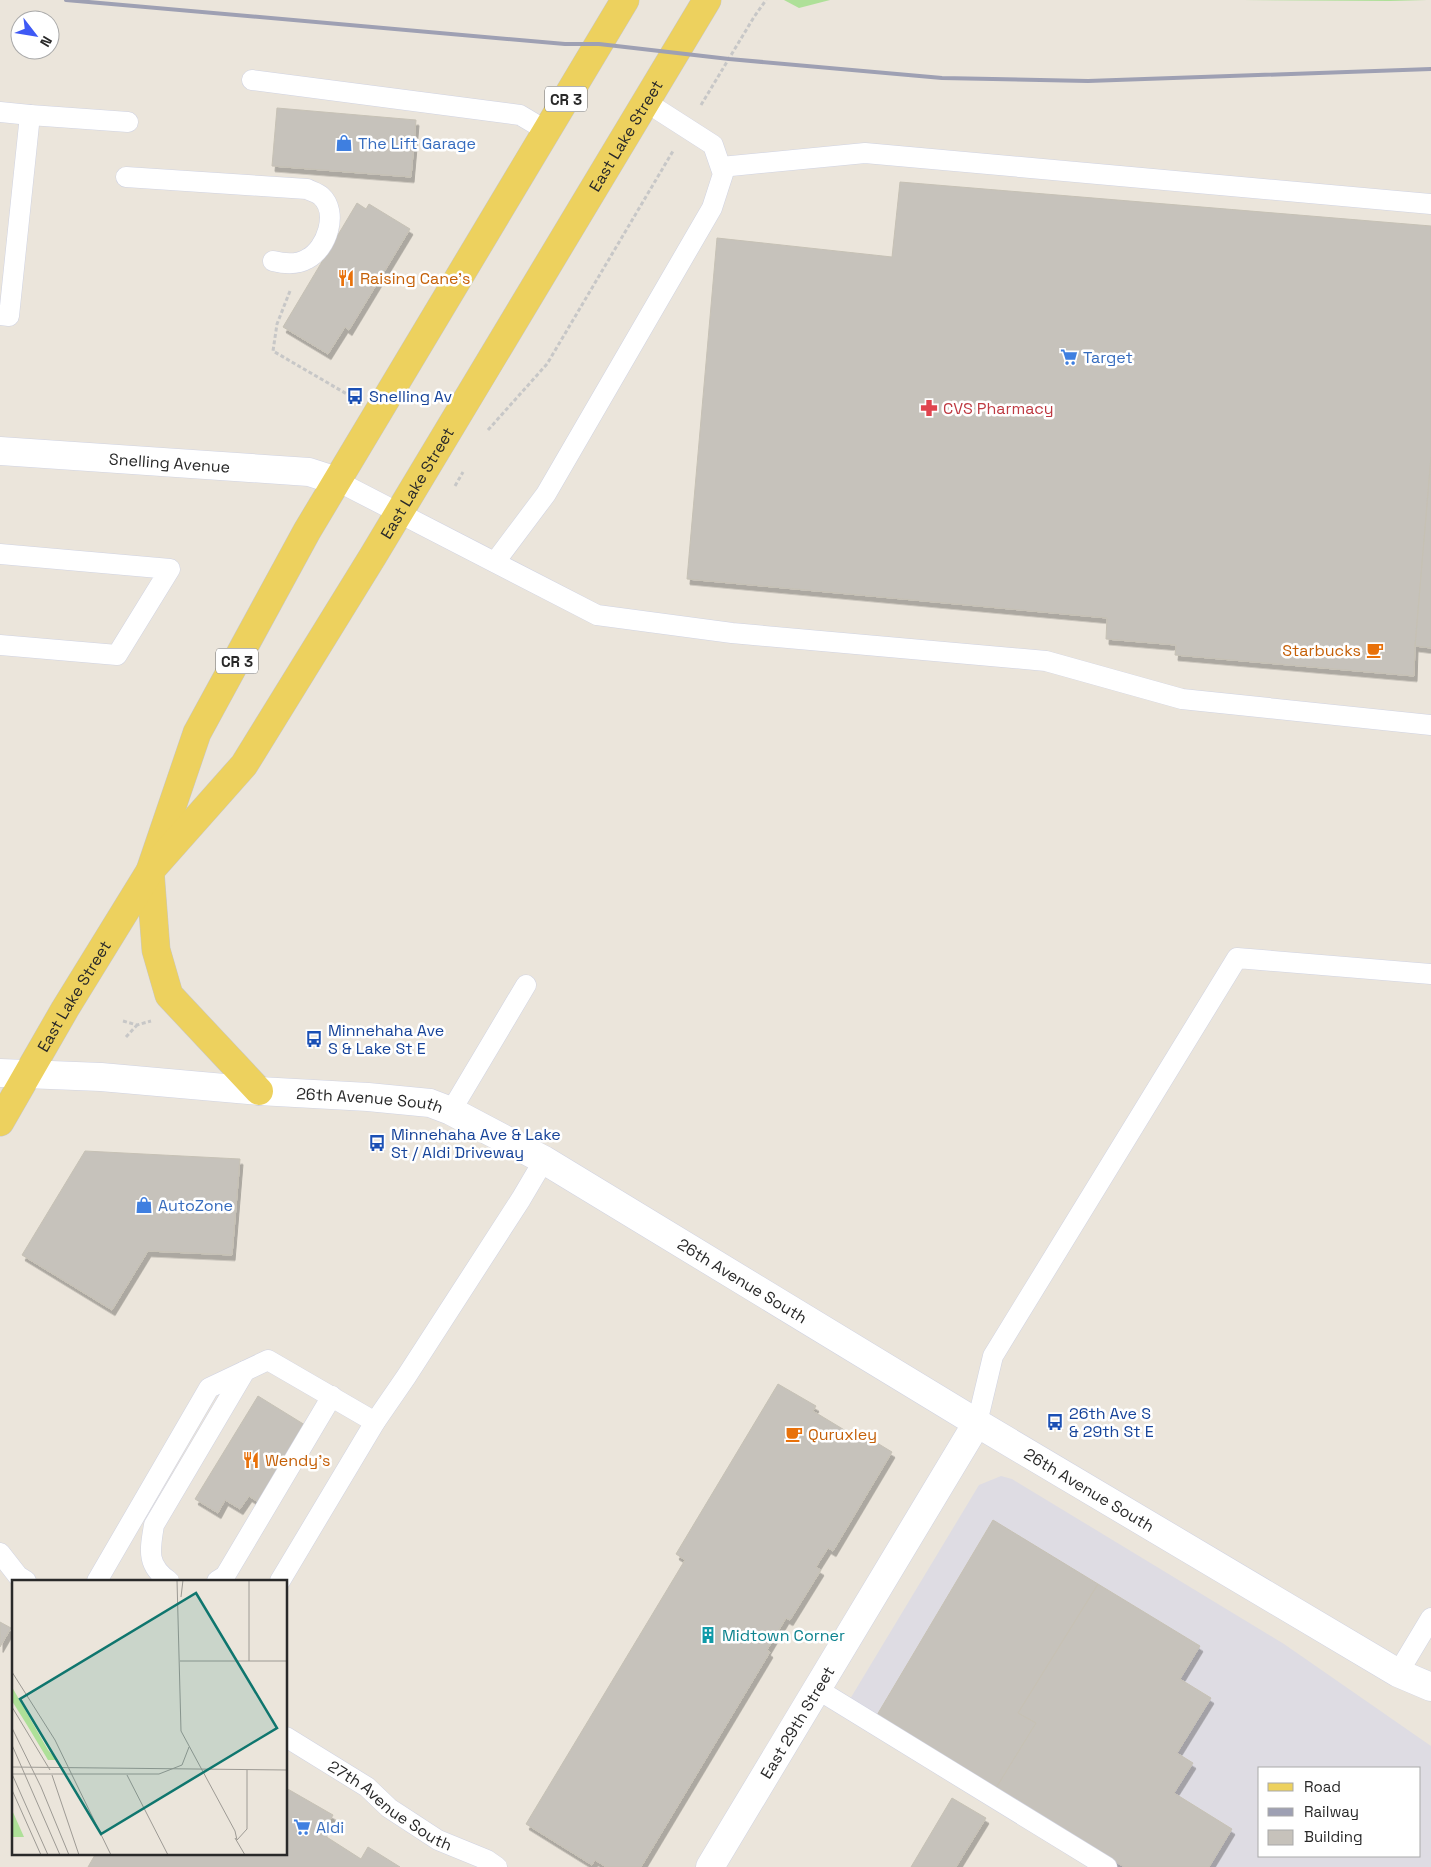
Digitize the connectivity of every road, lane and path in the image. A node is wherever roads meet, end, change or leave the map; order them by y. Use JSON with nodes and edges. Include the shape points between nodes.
{"nodes":[{"id":1,"x":625,"y":0,"type":"edge"},
{"id":2,"x":707,"y":0,"type":"edge"},
{"id":3,"x":766,"y":0,"type":"edge"},
{"id":4,"x":252,"y":80,"type":"dead end"},
{"id":5,"x":646,"y":102,"type":"junction"},
{"id":6,"x":0,"y":112,"type":"edge"},
{"id":7,"x":30,"y":115,"type":"junction"},
{"id":8,"x":128,"y":122,"type":"dead end"},
{"id":9,"x":687,"y":128,"type":"junction"},
{"id":10,"x":546,"y":131,"type":"junction"},
{"id":11,"x":721,"y":166,"type":"junction"},
{"id":12,"x":126,"y":177,"type":"dead end"},
{"id":13,"x":1431,"y":204,"type":"edge"},
{"id":14,"x":274,"y":261,"type":"dead end"},
{"id":15,"x":293,"y":284,"type":"dead end"},
{"id":16,"x":0,"y":315,"type":"edge"},
{"id":17,"x":352,"y":397,"type":"dead end"},
{"id":18,"x":484,"y":434,"type":"dead end"},
{"id":19,"x":0,"y":451,"type":"edge"},
{"id":20,"x":464,"y":470,"type":"dead end"},
{"id":21,"x":337,"y":481,"type":"junction"},
{"id":22,"x":455,"y":486,"type":"dead end"},
{"id":23,"x":399,"y":512,"type":"junction"},
{"id":24,"x":0,"y":554,"type":"edge"},
{"id":25,"x":495,"y":562,"type":"junction"},
{"id":26,"x":0,"y":645,"type":"edge"},
{"id":27,"x":1431,"y":725,"type":"edge"},
{"id":28,"x":150,"y":871,"type":"junction"},
{"id":29,"x":1431,"y":974,"type":"edge"},
{"id":30,"x":526,"y":985,"type":"dead end"},
{"id":31,"x":154,"y":1020,"type":"dead end"},
{"id":32,"x":123,"y":1021,"type":"dead end"},
{"id":33,"x":137,"y":1025,"type":"junction"},
{"id":34,"x":126,"y":1037,"type":"dead end"},
{"id":35,"x":0,"y":1074,"type":"edge"},
{"id":36,"x":27,"y":1076,"type":"junction"},
{"id":37,"x":260,"y":1091,"type":"junction"},
{"id":38,"x":451,"y":1111,"type":"junction"},
{"id":39,"x":0,"y":1122,"type":"edge"},
{"id":40,"x":544,"y":1160,"type":"junction"},
{"id":41,"x":245,"y":1371,"type":"junction"},
{"id":42,"x":332,"y":1396,"type":"junction"},
{"id":43,"x":375,"y":1422,"type":"junction"},
{"id":44,"x":977,"y":1423,"type":"junction"},
{"id":45,"x":0,"y":1553,"type":"edge"},
{"id":46,"x":24,"y":1580,"type":"edge"},
{"id":47,"x":98,"y":1580,"type":"edge"},
{"id":48,"x":168,"y":1580,"type":"edge"},
{"id":49,"x":219,"y":1580,"type":"edge"},
{"id":50,"x":281,"y":1580,"type":"edge"},
{"id":51,"x":1431,"y":1618,"type":"edge"},
{"id":52,"x":1398,"y":1673,"type":"junction"},
{"id":53,"x":1431,"y":1687,"type":"edge"},
{"id":54,"x":817,"y":1688,"type":"junction"},
{"id":55,"x":1431,"y":1700,"type":"edge"},
{"id":56,"x":288,"y":1738,"type":"edge"},
{"id":57,"x":497,"y":1867,"type":"edge"},
{"id":58,"x":710,"y":1867,"type":"edge"},
{"id":59,"x":1107,"y":1867,"type":"edge"}],
"edges":[{"from":1,"to":10,"type":"main road","name":"East Lake Street","number":"CR 3"},
{"from":2,"to":5,"type":"main road","name":"East Lake Street","number":"CR 3"},
{"from":3,"to":9,"type":"path"},
{"from":4,"to":10,"type":"lane","via":[[520,116]]},
{"from":5,"to":9,"type":"lane"},
{"from":5,"to":23,"type":"main road","name":"East Lake Street","number":"CR 3"},
{"from":6,"to":7,"type":"lane"},
{"from":7,"to":8,"type":"lane"},
{"from":7,"to":16,"type":"lane","via":[[9,316]]},
{"from":9,"to":11,"type":"lane","via":[[713,144]]},
{"from":9,"to":18,"type":"path","via":[[547,364]]},
{"from":10,"to":21,"type":"main road","name":"East Lake Street","number":"CR 3"},
{"from":11,"to":13,"type":"lane","via":[[865,153]]},
{"from":11,"to":25,"type":"lane","via":[[723,174],[712,208],[546,494]]},
{"from":12,"to":14,"type":"lane","via":[[307,189],[320,195],[328,206],[330,219],[319,248],[309,259],[297,263]]},
{"from":15,"to":17,"type":"path","via":[[277,324],[273,351]]},
{"from":19,"to":21,"type":"main road","name":"Snelling Avenue","via":[[309,472]]},
{"from":20,"to":22,"type":"path"},
{"from":21,"to":23,"type":"lane"},
{"from":21,"to":28,"type":"main road","name":"East Lake Street","number":"CR 3","via":[[197,733]]},
{"from":23,"to":25,"type":"lane"},
{"from":23,"to":28,"type":"main road","name":"East Lake Street","number":"CR 3","via":[[244,765]]},
{"from":24,"to":26,"type":"lane","via":[[170,569],[118,654]]},
{"from":25,"to":27,"type":"lane","via":[[597,615],[732,633],[1046,661],[1182,699]]},
{"from":28,"to":36,"type":"main road","name":"East Lake Street","number":"CR 3"},
{"from":28,"to":37,"type":"main road","via":[[156,950],[170,995]]},
{"from":29,"to":44,"type":"lane","via":[[1237,958],[993,1356]]},
{"from":30,"to":38,"type":"lane"},
{"from":31,"to":33,"type":"path"},
{"from":32,"to":33,"type":"path"},
{"from":33,"to":34,"type":"path"},
{"from":35,"to":36,"type":"main road","name":"26th Avenue South"},
{"from":36,"to":37,"type":"main road","name":"26th Avenue South","via":[[101,1077]]},
{"from":36,"to":39,"type":"main road","name":"East Lake Street","number":"CR 3"},
{"from":37,"to":38,"type":"main road","name":"26th Avenue South","via":[[421,1102]]},
{"from":38,"to":40,"type":"main road","name":"26th Avenue South"},
{"from":40,"to":43,"type":"lane"},
{"from":40,"to":44,"type":"main road","name":"26th Avenue South"},
{"from":41,"to":42,"type":"lane","via":[[268,1360]]},
{"from":41,"to":47,"type":"lane","via":[[209,1388]]},
{"from":41,"to":48,"type":"lane","via":[[154,1525],[150,1551],[157,1572]]},
{"from":42,"to":43,"type":"lane"},
{"from":42,"to":49,"type":"lane","via":[[225,1576]]},
{"from":43,"to":50,"type":"lane"},
{"from":44,"to":52,"type":"main road","name":"26th Avenue South"},
{"from":44,"to":54,"type":"main road","name":"East 29th Street"},
{"from":45,"to":46,"type":"lane"},
{"from":51,"to":52,"type":"lane"},
{"from":52,"to":53,"type":"main road","name":"26th Avenue South"},
{"from":52,"to":55,"type":"main road","name":"26th Avenue South"},
{"from":54,"to":58,"type":"main road","name":"East 29th Street"},
{"from":54,"to":59,"type":"lane"},
{"from":56,"to":57,"type":"lane","name":"27th Avenue South","via":[[367,1787],[389,1808],[438,1840]]}]}
